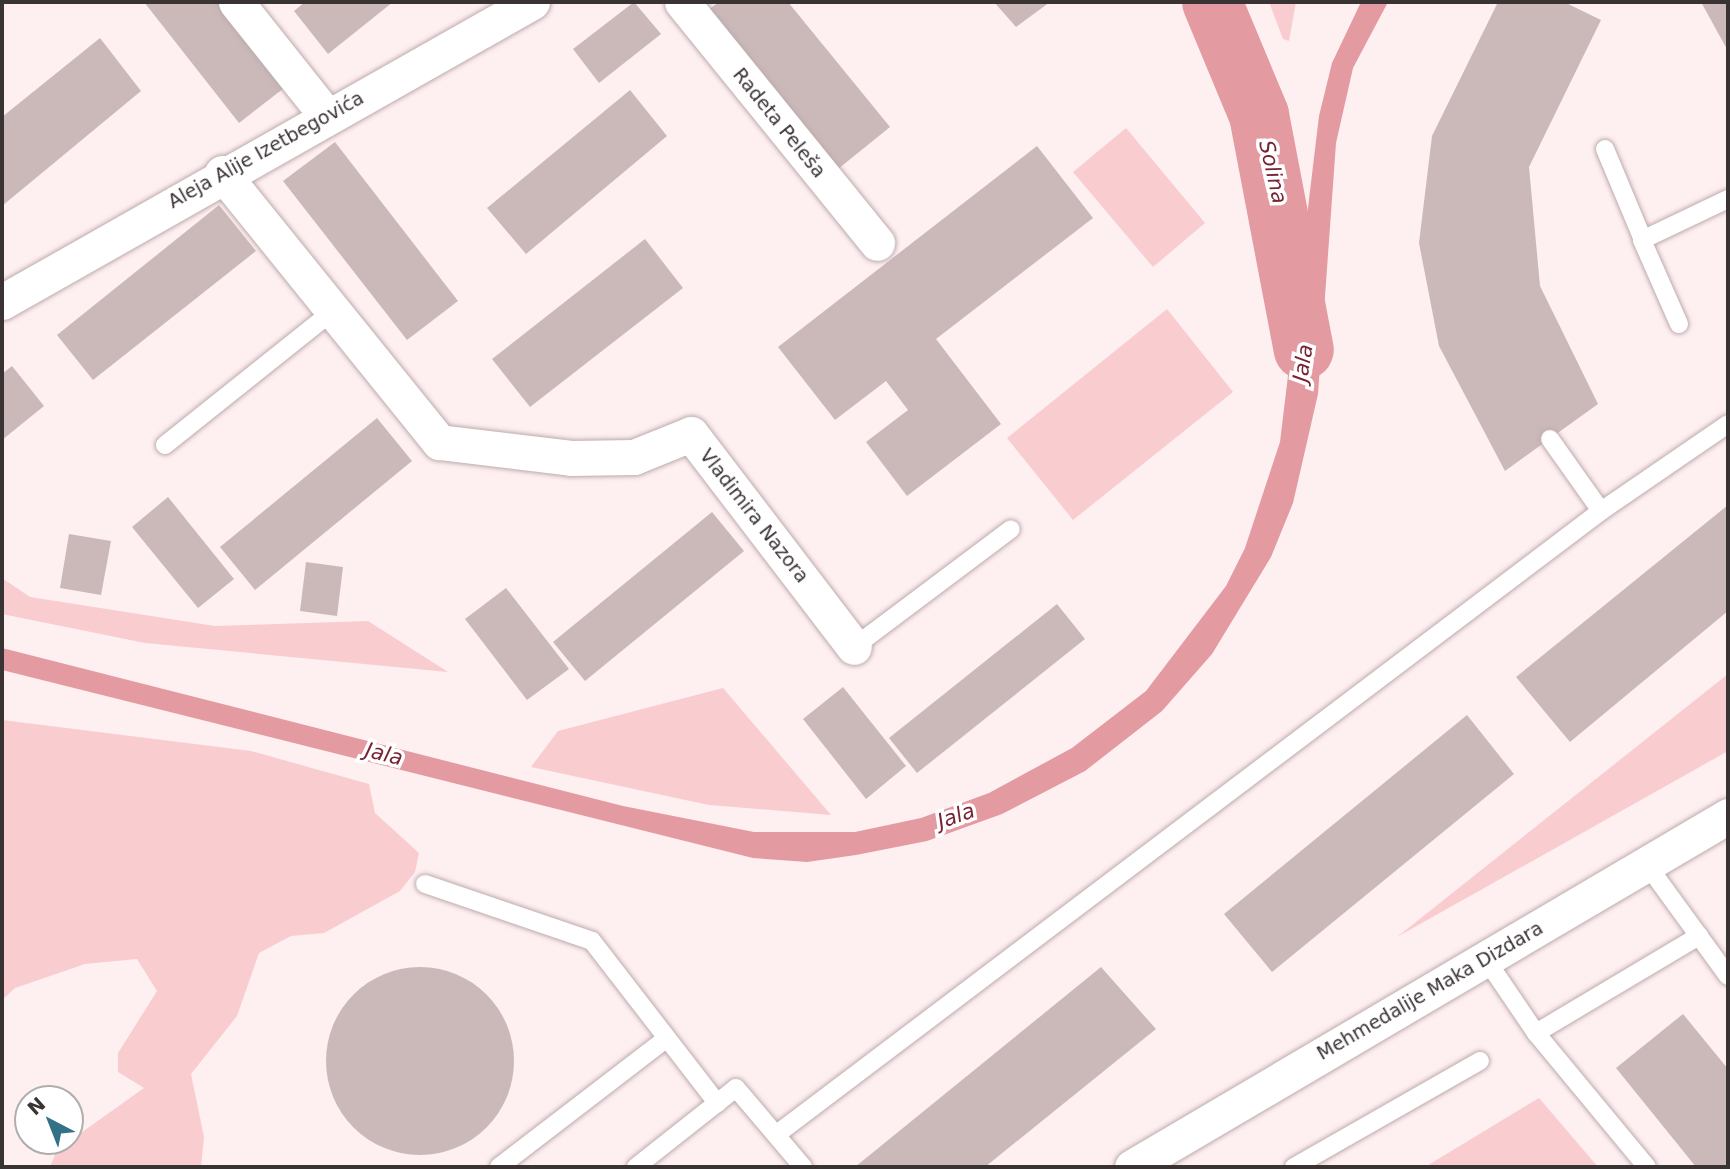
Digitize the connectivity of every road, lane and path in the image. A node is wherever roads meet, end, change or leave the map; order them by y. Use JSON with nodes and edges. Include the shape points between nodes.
{"nodes":[{"id":1,"x":236,"y":2,"type":"edge"},
{"id":2,"x":532,"y":2,"type":"edge"},
{"id":3,"x":682,"y":2,"type":"edge"},
{"id":4,"x":326,"y":115,"type":"junction"},
{"id":5,"x":1605,"y":149,"type":"dead end"},
{"id":6,"x":222,"y":173,"type":"junction"},
{"id":7,"x":1728,"y":199,"type":"edge"},
{"id":8,"x":1643,"y":240,"type":"junction"},
{"id":9,"x":877,"y":243,"type":"dead end"},
{"id":10,"x":2,"y":302,"type":"edge"},
{"id":11,"x":334,"y":310,"type":"junction"},
{"id":12,"x":1679,"y":324,"type":"dead end"},
{"id":13,"x":1728,"y":424,"type":"edge"},
{"id":14,"x":1550,"y":439,"type":"dead end"},
{"id":15,"x":165,"y":445,"type":"dead end"},
{"id":16,"x":1601,"y":511,"type":"junction"},
{"id":17,"x":1011,"y":529,"type":"dead end"},
{"id":18,"x":854,"y":647,"type":"joint"},
{"id":19,"x":1728,"y":816,"type":"edge"},
{"id":20,"x":1648,"y":866,"type":"junction"},
{"id":21,"x":425,"y":884,"type":"dead end"},
{"id":22,"x":1699,"y":936,"type":"junction"},
{"id":23,"x":1485,"y":958,"type":"junction"},
{"id":24,"x":1728,"y":976,"type":"edge"},
{"id":25,"x":1536,"y":1033,"type":"junction"},
{"id":26,"x":666,"y":1039,"type":"junction"},
{"id":27,"x":1480,"y":1061,"type":"dead end"},
{"id":28,"x":717,"y":1103,"type":"junction"},
{"id":29,"x":777,"y":1134,"type":"junction"},
{"id":30,"x":1143,"y":1164,"type":"edge"},
{"id":31,"x":499,"y":1167,"type":"edge"},
{"id":32,"x":636,"y":1167,"type":"edge"},
{"id":33,"x":803,"y":1167,"type":"edge"},
{"id":34,"x":1294,"y":1167,"type":"edge"},
{"id":35,"x":1647,"y":1167,"type":"edge"}],
"edges":[{"from":1,"to":4,"type":"street"},
{"from":2,"to":4,"type":"street","name":"Aleja Alije Izetbegovića"},
{"from":3,"to":9,"type":"street","name":"Radeta Peleša"},
{"from":4,"to":6,"type":"street","name":"Aleja Alije Izetbegovića"},
{"from":5,"to":8,"type":"lane"},
{"from":6,"to":10,"type":"street","name":"Aleja Alije Izetbegovića"},
{"from":6,"to":11,"type":"street","name":"Vladimira Nazora"},
{"from":7,"to":8,"type":"lane"},
{"from":8,"to":12,"type":"lane"},
{"from":11,"to":15,"type":"lane"},
{"from":11,"to":18,"type":"street","name":"Vladimira Nazora","via":[[439,442],[634,457],[691,434]]},
{"from":13,"to":16,"type":"lane"},
{"from":14,"to":16,"type":"lane"},
{"from":16,"to":29,"type":"lane"},
{"from":17,"to":18,"type":"lane","name":"Vladimira Nazora"},
{"from":19,"to":20,"type":"street","name":"Mehmedalije Maka Dizdara"},
{"from":20,"to":22,"type":"lane"},
{"from":20,"to":23,"type":"street","name":"Mehmedalije Maka Dizdara"},
{"from":21,"to":26,"type":"lane","via":[[592,940]]},
{"from":22,"to":24,"type":"lane"},
{"from":22,"to":25,"type":"lane"},
{"from":23,"to":25,"type":"lane"},
{"from":23,"to":30,"type":"street","name":"Mehmedalije Maka Dizdara"},
{"from":25,"to":35,"type":"lane"},
{"from":26,"to":28,"type":"lane"},
{"from":26,"to":31,"type":"lane"},
{"from":27,"to":34,"type":"lane"},
{"from":28,"to":29,"type":"lane","via":[[736,1088]]},
{"from":28,"to":32,"type":"lane"},
{"from":29,"to":33,"type":"lane"}]}
